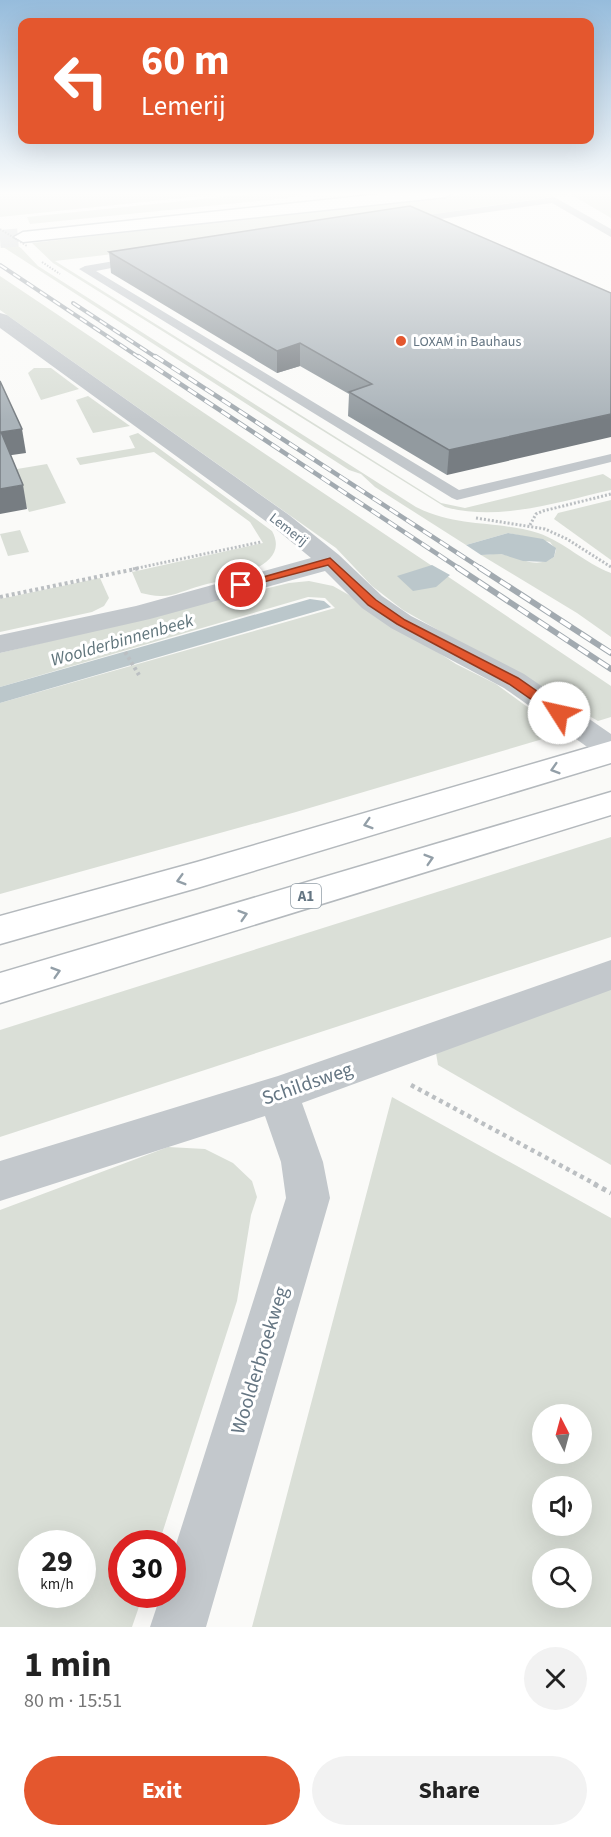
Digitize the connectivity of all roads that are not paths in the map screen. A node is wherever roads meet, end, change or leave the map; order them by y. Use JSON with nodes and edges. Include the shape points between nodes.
{"nodes":[{"id":1,"x":85,"y":268,"type":"edge"},
{"id":2,"x":0,"y":319,"type":"edge"},
{"id":3,"x":609,"y":460,"type":"edge"},
{"id":4,"x":330,"y":561,"type":"junction"},
{"id":5,"x":0,"y":644,"type":"edge"},
{"id":6,"x":611,"y":750,"type":"edge"},
{"id":7,"x":611,"y":804,"type":"edge"},
{"id":8,"x":0,"y":930,"type":"edge"},
{"id":9,"x":611,"y":975,"type":"edge"},
{"id":10,"x":0,"y":988,"type":"edge"},
{"id":11,"x":278,"y":1094,"type":"junction"},
{"id":12,"x":0,"y":1181,"type":"edge"},
{"id":13,"x":178,"y":1627,"type":"edge"}],
"edges":[{"from":1,"to":3,"type":"lane","via":[[457,495]]},
{"from":2,"to":4,"type":"street","name":"Lemerij","via":[[270,513]]},
{"from":4,"to":5,"type":"street","name":"Lemerij","via":[[131,615]]},
{"from":4,"to":6,"type":"street","via":[[372,602],[401,622],[514,681]]},
{"from":6,"to":8,"type":"main road","one_way":true},
{"from":10,"to":7,"type":"main road","number":"A1","one_way":true},
{"from":9,"to":11,"type":"street","name":"Schildsweg"},
{"from":11,"to":12,"type":"street","name":"Schildsweg"},
{"from":11,"to":13,"type":"street","name":"Woolderbroekweg","via":[[302,1162],[308,1198]]}]}
